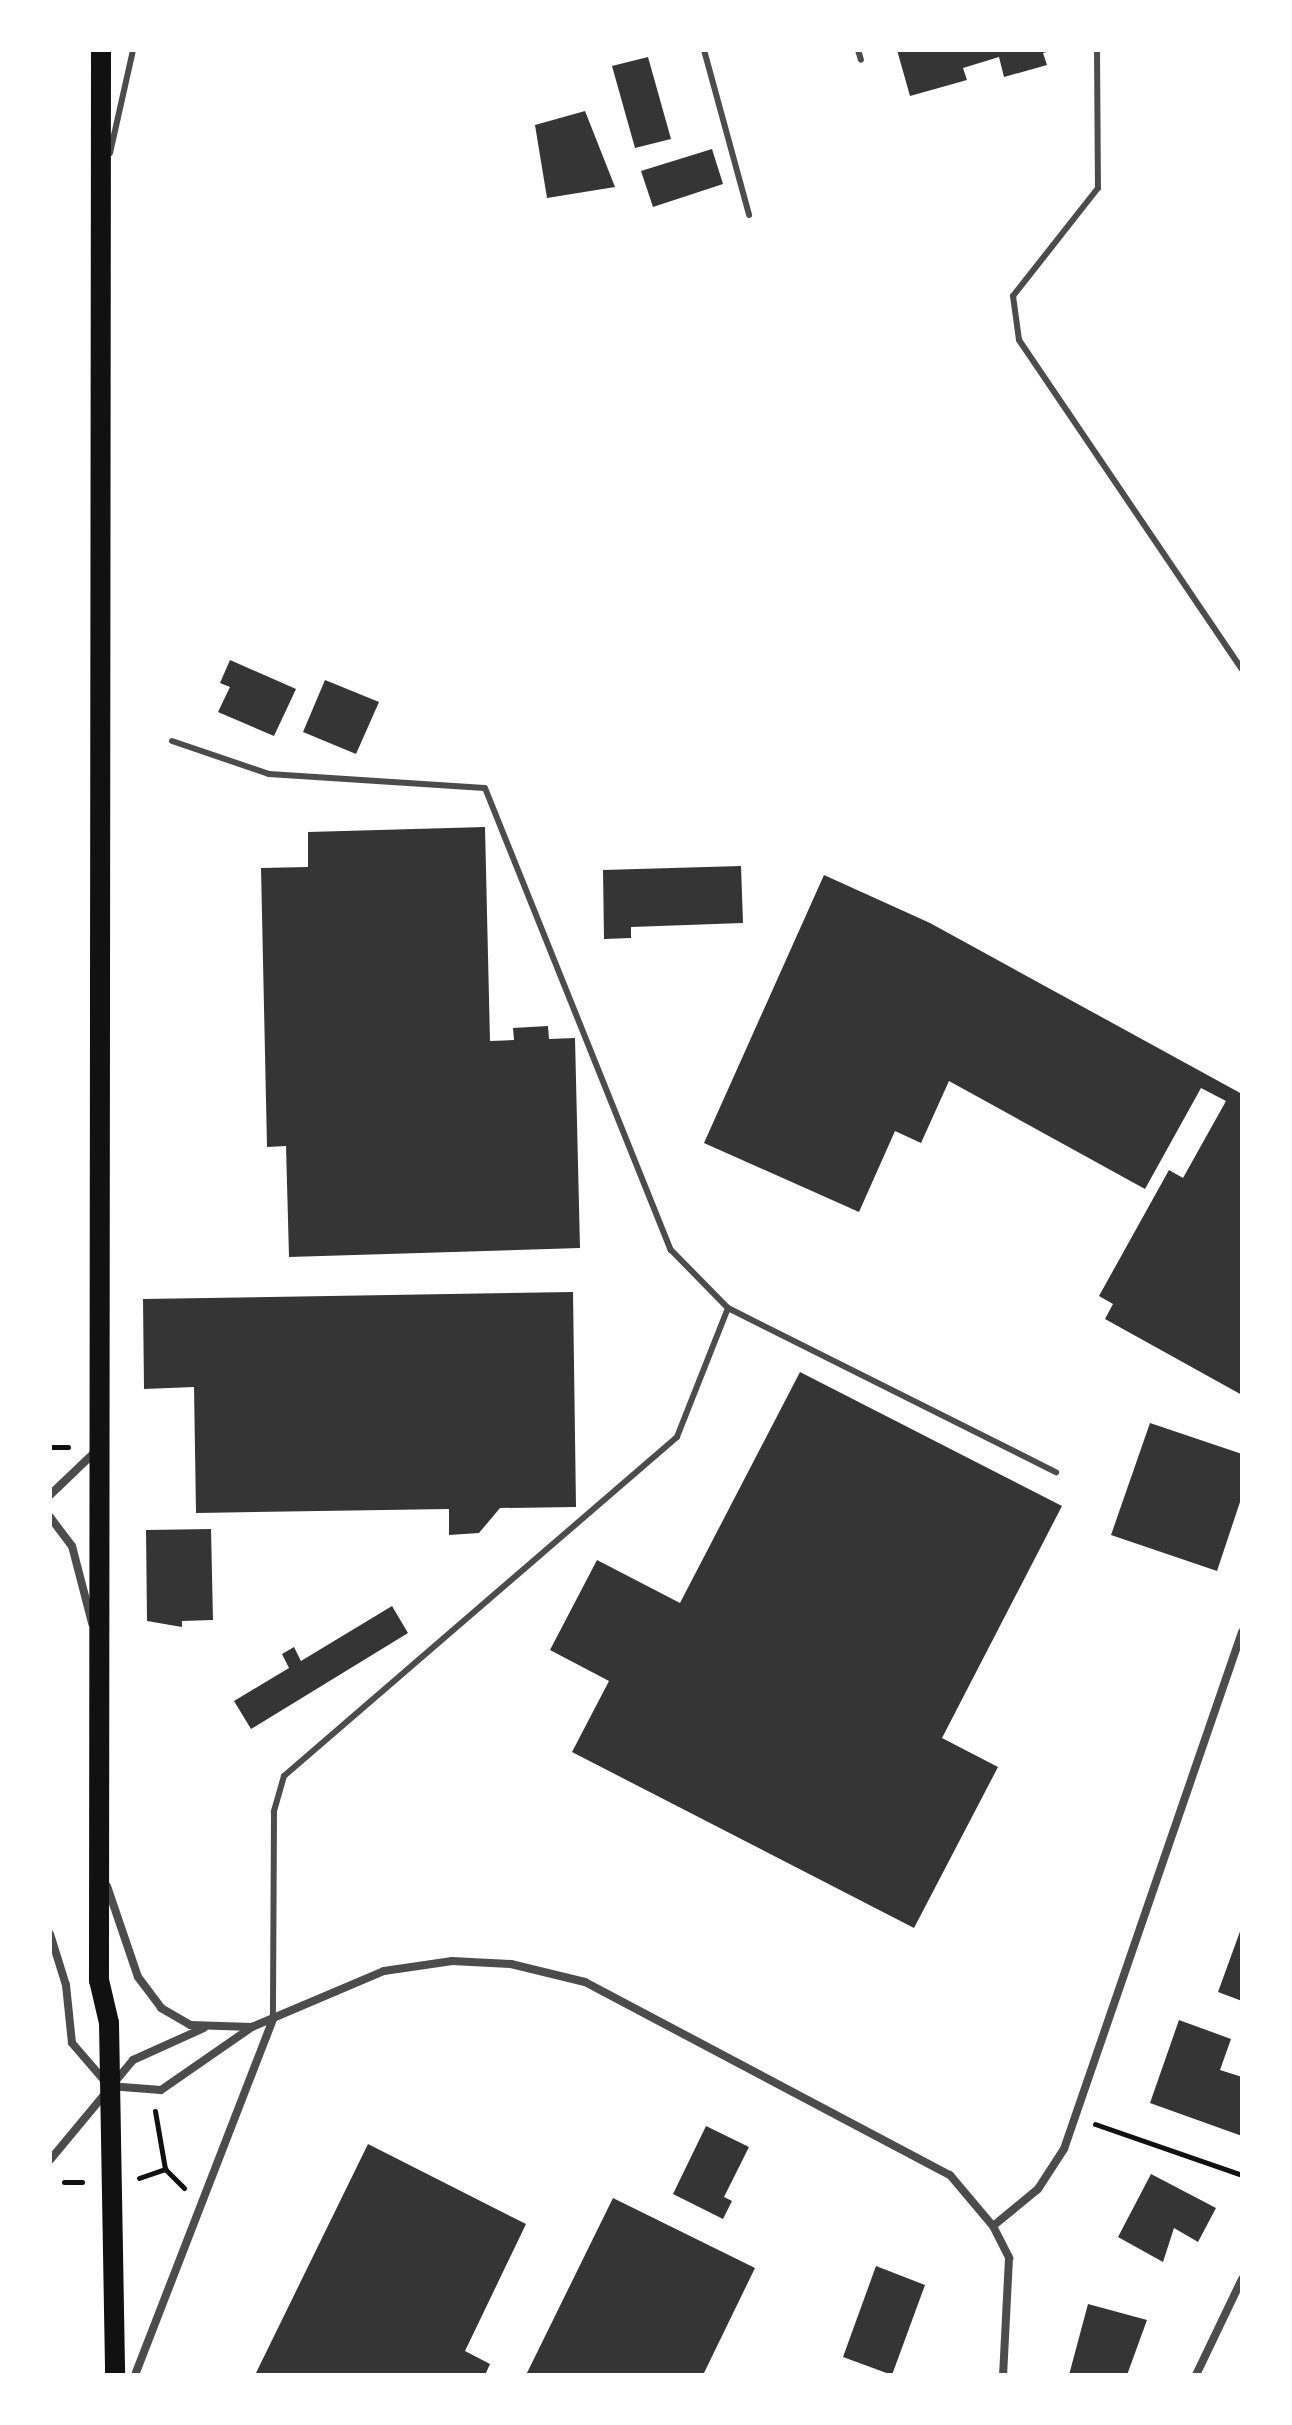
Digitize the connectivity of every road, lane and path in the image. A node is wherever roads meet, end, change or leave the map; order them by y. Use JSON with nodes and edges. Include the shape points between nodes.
{"nodes":[{"id":1,"x":101,"y":50,"type":"edge"},
{"id":2,"x":133,"y":50,"type":"edge"},
{"id":3,"x":704,"y":50,"type":"edge"},
{"id":4,"x":858,"y":50,"type":"edge"},
{"id":5,"x":1097,"y":50,"type":"edge"},
{"id":6,"x":861,"y":60,"type":"dead end"},
{"id":7,"x":101,"y":192,"type":"junction"},
{"id":8,"x":749,"y":215,"type":"dead end"},
{"id":9,"x":1242,"y":669,"type":"edge"},
{"id":10,"x":172,"y":741,"type":"dead end"},
{"id":11,"x":728,"y":1308,"type":"junction"},
{"id":12,"x":101,"y":1446,"type":"junction"},
{"id":13,"x":1056,"y":1472,"type":"dead end"},
{"id":14,"x":50,"y":1495,"type":"edge"},
{"id":15,"x":50,"y":1517,"type":"edge"},
{"id":16,"x":1242,"y":1632,"type":"edge"},
{"id":17,"x":100,"y":1651,"type":"junction"},
{"id":18,"x":100,"y":1863,"type":"junction"},
{"id":19,"x":50,"y":1934,"type":"edge"},
{"id":20,"x":273,"y":2020,"type":"junction"},
{"id":21,"x":205,"y":2027,"type":"junction"},
{"id":22,"x":252,"y":2027,"type":"junction"},
{"id":23,"x":109,"y":2086,"type":"junction"},
{"id":24,"x":155,"y":2106,"type":"dead end"},
{"id":25,"x":1075,"y":2117,"type":"junction"},
{"id":26,"x":50,"y":2160,"type":"edge"},
{"id":27,"x":165,"y":2169,"type":"junction"},
{"id":28,"x":1242,"y":2175,"type":"edge"},
{"id":29,"x":130,"y":2180,"type":"dead end"},
{"id":30,"x":194,"y":2194,"type":"dead end"},
{"id":31,"x":993,"y":2226,"type":"junction"},
{"id":32,"x":1242,"y":2279,"type":"edge"},
{"id":33,"x":115,"y":2375,"type":"edge"},
{"id":34,"x":135,"y":2375,"type":"edge"},
{"id":35,"x":1003,"y":2375,"type":"edge"},
{"id":36,"x":1196,"y":2375,"type":"edge"}],
"edges":[{"from":1,"to":7,"type":"main road"},
{"from":2,"to":7,"type":"lane"},
{"from":3,"to":8,"type":"lane"},
{"from":4,"to":6,"type":"lane"},
{"from":5,"to":9,"type":"lane","via":[[1098,188],[1013,296],[1019,340]]},
{"from":7,"to":12,"type":"main road"},
{"from":10,"to":11,"type":"lane","via":[[269,774],[485,788],[671,1250]]},
{"from":11,"to":13,"type":"lane"},
{"from":11,"to":20,"type":"lane","via":[[677,1437],[284,1776],[274,1812]]},
{"from":12,"to":14,"type":"street"},
{"from":12,"to":17,"type":"main road"},
{"from":15,"to":17,"type":"street","via":[[72,1546]]},
{"from":16,"to":25,"type":"street"},
{"from":17,"to":18,"type":"main road"},
{"from":18,"to":21,"type":"street","via":[[126,1952],[151,1998],[175,2018]]},
{"from":18,"to":23,"type":"main road"},
{"from":19,"to":23,"type":"street","via":[[66,1985],[72,2043]]},
{"from":20,"to":22,"type":"street"},
{"from":20,"to":31,"type":"street","via":[[384,1971],[452,1961],[511,1964],[585,1982],[950,2175]]},
{"from":20,"to":34,"type":"street"},
{"from":21,"to":22,"type":"street"},
{"from":21,"to":23,"type":"street","via":[[133,2060]]},
{"from":22,"to":23,"type":"street","via":[[161,2090]]},
{"from":23,"to":26,"type":"street"},
{"from":23,"to":33,"type":"main road"},
{"from":24,"to":27,"type":"path"},
{"from":25,"to":28,"type":"path"},
{"from":25,"to":31,"type":"street","via":[[1038,2189]]},
{"from":27,"to":29,"type":"path"},
{"from":27,"to":30,"type":"path"},
{"from":31,"to":35,"type":"street","via":[[1009,2258]]},
{"from":32,"to":36,"type":"street"}]}
